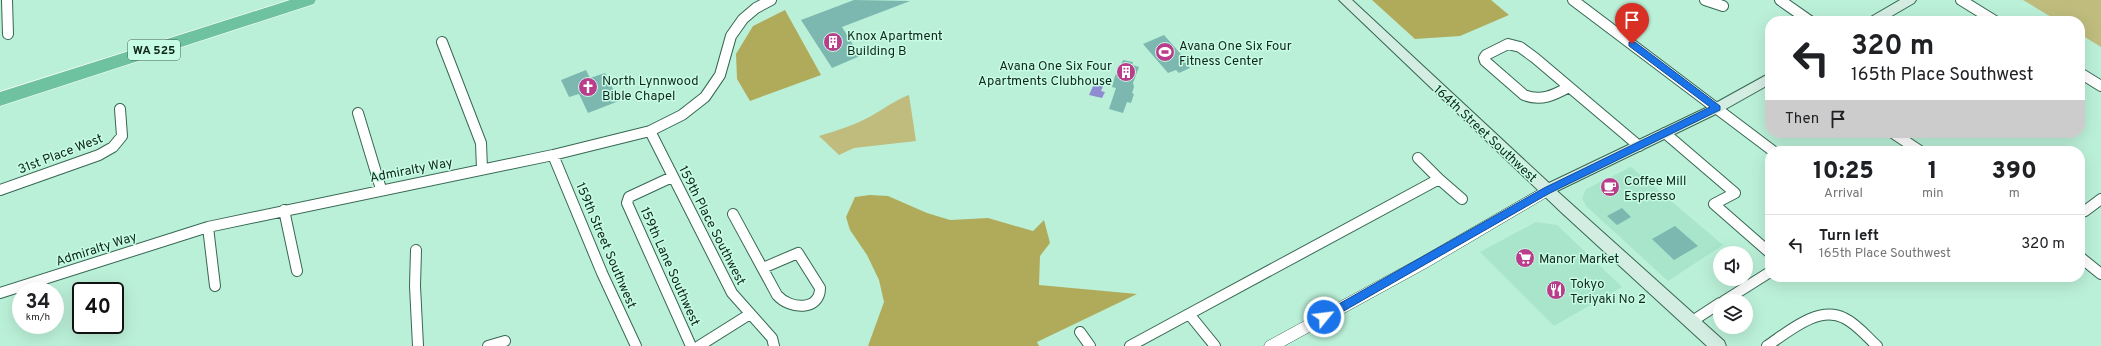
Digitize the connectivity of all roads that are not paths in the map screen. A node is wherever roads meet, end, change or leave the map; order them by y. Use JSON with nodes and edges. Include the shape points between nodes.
{"nodes":[{"id":1,"x":7,"y":0,"type":"edge"},
{"id":2,"x":276,"y":0,"type":"edge"},
{"id":3,"x":308,"y":0,"type":"edge"},
{"id":4,"x":771,"y":0,"type":"edge"},
{"id":5,"x":1345,"y":0,"type":"edge"},
{"id":6,"x":1573,"y":0,"type":"edge"},
{"id":7,"x":1705,"y":0,"type":"edge"},
{"id":8,"x":1780,"y":0,"type":"edge"},
{"id":9,"x":1910,"y":0,"type":"edge"},
{"id":10,"x":1961,"y":0,"type":"edge"},
{"id":11,"x":1723,"y":6,"type":"dead end"},
{"id":12,"x":1803,"y":16,"type":"edge"},
{"id":13,"x":1882,"y":16,"type":"edge"},
{"id":14,"x":1987,"y":16,"type":"edge"},
{"id":15,"x":8,"y":34,"type":"dead end"},
{"id":16,"x":442,"y":42,"type":"dead end"},
{"id":17,"x":2085,"y":76,"type":"edge"},
{"id":18,"x":1765,"y":81,"type":"edge"},
{"id":19,"x":2101,"y":86,"type":"edge"},
{"id":20,"x":1569,"y":87,"type":"junction"},
{"id":21,"x":0,"y":88,"type":"edge"},
{"id":22,"x":0,"y":99,"type":"edge"},
{"id":23,"x":1717,"y":108,"type":"junction"},
{"id":24,"x":120,"y":109,"type":"dead end"},
{"id":25,"x":358,"y":113,"type":"dead end"},
{"id":26,"x":650,"y":131,"type":"junction"},
{"id":27,"x":1664,"y":133,"type":"junction"},
{"id":28,"x":1900,"y":138,"type":"edge"},
{"id":29,"x":1639,"y":146,"type":"junction"},
{"id":30,"x":1766,"y":146,"type":"edge"},
{"id":31,"x":1912,"y":146,"type":"edge"},
{"id":32,"x":553,"y":155,"type":"junction"},
{"id":33,"x":1418,"y":158,"type":"dead end"},
{"id":34,"x":482,"y":169,"type":"junction"},
{"id":35,"x":672,"y":176,"type":"junction"},
{"id":36,"x":1439,"y":179,"type":"junction"},
{"id":37,"x":381,"y":189,"type":"junction"},
{"id":38,"x":0,"y":190,"type":"edge"},
{"id":39,"x":1547,"y":190,"type":"junction"},
{"id":40,"x":2101,"y":199,"type":"edge"},
{"id":41,"x":1462,"y":200,"type":"dead end"},
{"id":42,"x":284,"y":210,"type":"junction"},
{"id":43,"x":2085,"y":211,"type":"edge"},
{"id":44,"x":732,"y":214,"type":"dead end"},
{"id":45,"x":208,"y":227,"type":"junction"},
{"id":46,"x":1765,"y":249,"type":"edge"},
{"id":47,"x":416,"y":250,"type":"dead end"},
{"id":48,"x":2085,"y":261,"type":"edge"},
{"id":49,"x":763,"y":268,"type":"junction"},
{"id":50,"x":297,"y":271,"type":"dead end"},
{"id":51,"x":2101,"y":274,"type":"edge"},
{"id":52,"x":1765,"y":275,"type":"edge"},
{"id":53,"x":215,"y":286,"type":"dead end"},
{"id":54,"x":0,"y":293,"type":"edge"},
{"id":55,"x":1735,"y":294,"type":"edge"},
{"id":56,"x":1713,"y":308,"type":"edge"},
{"id":57,"x":750,"y":314,"type":"junction"},
{"id":58,"x":1189,"y":314,"type":"junction"},
{"id":59,"x":1691,"y":322,"type":"junction"},
{"id":60,"x":1080,"y":332,"type":"dead end"},
{"id":61,"x":506,"y":341,"type":"dead end"},
{"id":62,"x":418,"y":346,"type":"edge"},
{"id":63,"x":488,"y":346,"type":"edge"},
{"id":64,"x":636,"y":346,"type":"edge"},
{"id":65,"x":692,"y":346,"type":"edge"},
{"id":66,"x":699,"y":346,"type":"edge"},
{"id":67,"x":774,"y":346,"type":"edge"},
{"id":68,"x":1090,"y":346,"type":"edge"},
{"id":69,"x":1130,"y":346,"type":"edge"},
{"id":70,"x":1215,"y":346,"type":"edge"},
{"id":71,"x":1271,"y":346,"type":"edge"},
{"id":72,"x":1718,"y":346,"type":"edge"},
{"id":73,"x":1767,"y":346,"type":"edge"},
{"id":74,"x":1877,"y":346,"type":"edge"}],
"edges":[{"from":1,"to":15,"type":"street"},
{"from":2,"to":21,"type":"highway","number":"WA 525"},
{"from":3,"to":22,"type":"highway","number":"WA 525"},
{"from":4,"to":26,"type":"street","name":"Admiralty Way","via":[[742,19],[731,36],[720,76],[705,97],[682,115]]},
{"from":5,"to":39,"type":"main road","name":"164th Street Southwest"},
{"from":6,"to":23,"type":"street"},
{"from":7,"to":11,"type":"street"},
{"from":8,"to":12,"type":"street"},
{"from":9,"to":13,"type":"main road"},
{"from":10,"to":14,"type":"street"},
{"from":16,"to":34,"type":"street","via":[[481,143]]},
{"from":17,"to":19,"type":"street"},
{"from":18,"to":23,"type":"main road"},
{"from":20,"to":20,"type":"street","via":[[1514,44],[1508,44],[1484,58],[1530,98],[1542,100]]},
{"from":20,"to":29,"type":"street"},
{"from":23,"to":27,"type":"main road"},
{"from":23,"to":30,"type":"street"},
{"from":24,"to":38,"type":"street","name":"31st Place West","via":[[122,136],[113,147],[99,155]]},
{"from":25,"to":37,"type":"street"},
{"from":26,"to":32,"type":"street","name":"Admiralty Way"},
{"from":26,"to":35,"type":"street","name":"159th Place Southwest"},
{"from":27,"to":29,"type":"main road"},
{"from":27,"to":46,"type":"street","via":[[1735,193],[1714,204]]},
{"from":28,"to":31,"type":"street"},
{"from":29,"to":39,"type":"main road"},
{"from":32,"to":34,"type":"street","name":"Admiralty Way"},
{"from":32,"to":64,"type":"street","name":"159th Street Southwest","via":[[602,273]]},
{"from":33,"to":36,"type":"street"},
{"from":34,"to":37,"type":"street","name":"Admiralty Way"},
{"from":35,"to":57,"type":"street","name":"159th Place Southwest","via":[[732,293]]},
{"from":35,"to":65,"type":"street","name":"159th Lane Southwest","via":[[629,197],[627,202]]},
{"from":36,"to":41,"type":"street"},
{"from":36,"to":58,"type":"street"},
{"from":37,"to":42,"type":"street","name":"Admiralty Way"},
{"from":39,"to":59,"type":"main road","name":"164th Street Southwest"},
{"from":39,"to":71,"type":"street","via":[[1423,263]]},
{"from":40,"to":43,"type":"street"},
{"from":42,"to":45,"type":"street","name":"Admiralty Way"},
{"from":42,"to":50,"type":"street"},
{"from":44,"to":49,"type":"street"},
{"from":45,"to":53,"type":"street"},
{"from":45,"to":54,"type":"street","name":"Admiralty Way"},
{"from":47,"to":62,"type":"street","via":[[413,279]]},
{"from":48,"to":51,"type":"street"},
{"from":49,"to":49,"type":"street","via":[[798,253],[820,288],[818,297],[810,302],[790,307],[782,303]]},
{"from":52,"to":55,"type":"street"},
{"from":56,"to":59,"type":"street"},
{"from":57,"to":66,"type":"street"},
{"from":57,"to":67,"type":"street","name":"159th Place Southwest","via":[[772,338]]},
{"from":58,"to":69,"type":"street"},
{"from":58,"to":70,"type":"street"},
{"from":59,"to":72,"type":"main road","name":"164th Street Southwest"},
{"from":60,"to":68,"type":"street"},
{"from":61,"to":63,"type":"street"},
{"from":73,"to":74,"type":"street","via":[[1816,315],[1832,314],[1844,318]]}]}
